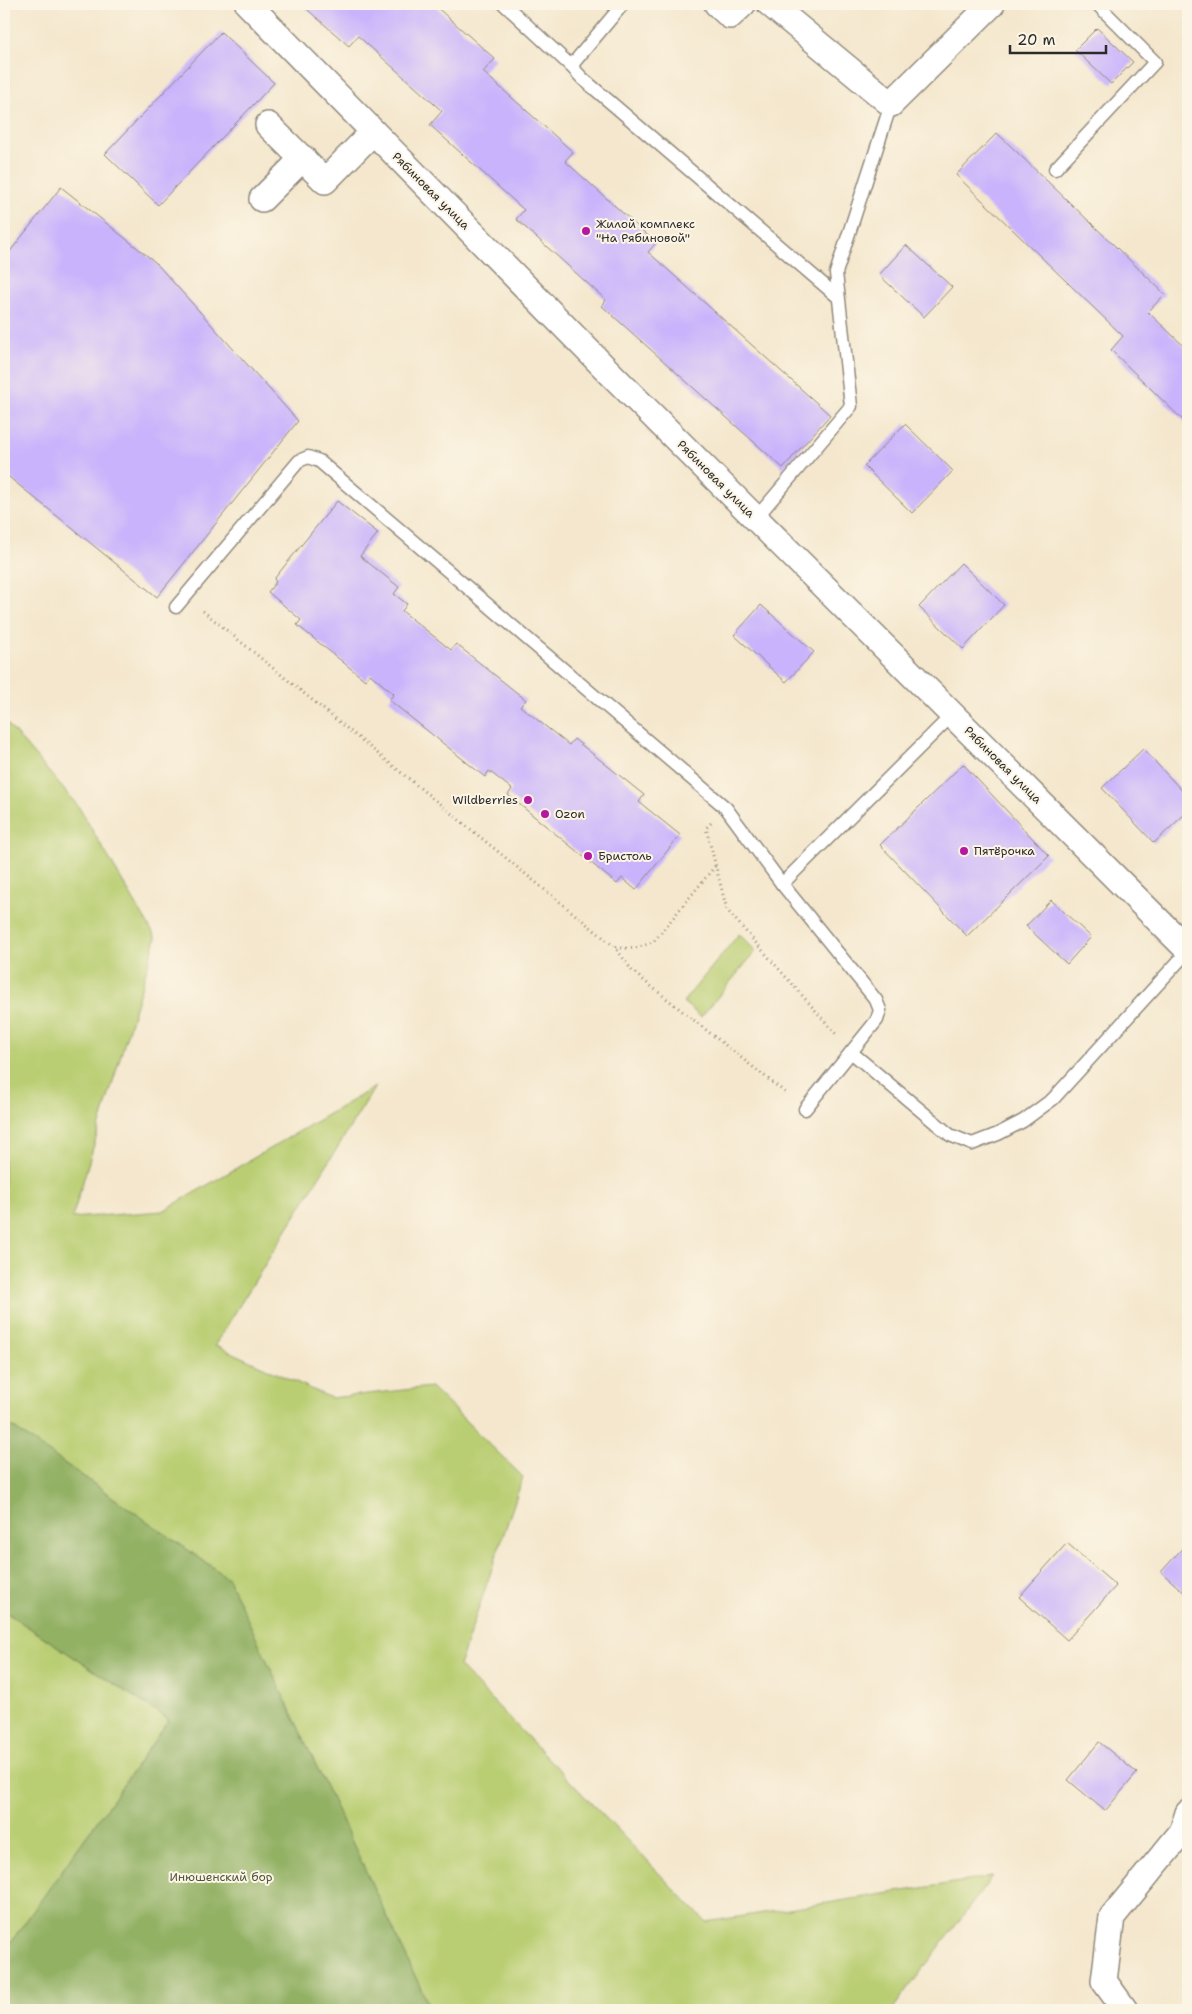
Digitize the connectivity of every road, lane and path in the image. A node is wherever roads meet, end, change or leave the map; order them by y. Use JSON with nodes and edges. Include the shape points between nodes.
{"nodes":[{"id":1,"x":248,"y":4,"type":"edge"},
{"id":2,"x":504,"y":4,"type":"edge"},
{"id":3,"x":624,"y":4,"type":"edge"},
{"id":4,"x":717,"y":4,"type":"edge"},
{"id":5,"x":743,"y":4,"type":"edge"},
{"id":6,"x":770,"y":4,"type":"edge"},
{"id":7,"x":992,"y":4,"type":"edge"},
{"id":8,"x":1097,"y":4,"type":"edge"},
{"id":9,"x":571,"y":66,"type":"junction"},
{"id":10,"x":891,"y":104,"type":"junction"},
{"id":11,"x":268,"y":125,"type":"dead end"},
{"id":12,"x":374,"y":132,"type":"junction"},
{"id":13,"x":303,"y":158,"type":"junction"},
{"id":14,"x":1055,"y":169,"type":"dead end"},
{"id":15,"x":262,"y":199,"type":"dead end"},
{"id":16,"x":838,"y":297,"type":"junction"},
{"id":17,"x":756,"y":518,"type":"junction"},
{"id":18,"x":185,"y":596,"type":"junction"},
{"id":19,"x":176,"y":607,"type":"dead end"},
{"id":20,"x":952,"y":715,"type":"junction"},
{"id":21,"x":726,"y":808,"type":"junction"},
{"id":22,"x":716,"y":865,"type":"junction"},
{"id":23,"x":782,"y":884,"type":"junction"},
{"id":24,"x":615,"y":946,"type":"junction"},
{"id":25,"x":1188,"y":951,"type":"edge"},
{"id":26,"x":836,"y":1034,"type":"dead end"},
{"id":27,"x":851,"y":1052,"type":"junction"},
{"id":28,"x":772,"y":1082,"type":"dead end"},
{"id":29,"x":805,"y":1109,"type":"dead end"},
{"id":30,"x":1188,"y":1813,"type":"edge"},
{"id":31,"x":1125,"y":2010,"type":"edge"}],
"edges":[{"from":1,"to":12,"type":"street","name":"Рябиновая улица"},
{"from":2,"to":9,"type":"lane"},
{"from":3,"to":9,"type":"lane"},
{"from":4,"to":5,"type":"street","via":[[730,16]]},
{"from":6,"to":10,"type":"street"},
{"from":7,"to":10,"type":"street"},
{"from":8,"to":14,"type":"lane","via":[[1154,62]]},
{"from":9,"to":16,"type":"lane"},
{"from":10,"to":16,"type":"lane","via":[[836,273]]},
{"from":11,"to":13,"type":"street"},
{"from":12,"to":13,"type":"street","via":[[325,181]]},
{"from":12,"to":17,"type":"street","name":"Рябиновая улица"},
{"from":13,"to":15,"type":"street"},
{"from":16,"to":17,"type":"lane","via":[[851,406]]},
{"from":17,"to":20,"type":"street","name":"Рябиновая улица"},
{"from":18,"to":19,"type":"lane"},
{"from":18,"to":21,"type":"lane","via":[[299,461],[308,457],[319,460]]},
{"from":18,"to":24,"type":"path"},
{"from":20,"to":23,"type":"lane"},
{"from":20,"to":25,"type":"street","name":"Рябиновая улица"},
{"from":21,"to":22,"type":"path","via":[[706,828]]},
{"from":21,"to":23,"type":"lane"},
{"from":22,"to":24,"type":"path","via":[[654,941],[640,948]]},
{"from":22,"to":26,"type":"path","via":[[727,910]]},
{"from":23,"to":27,"type":"lane","via":[[876,1000],[880,1010],[877,1020]]},
{"from":24,"to":28,"type":"path","via":[[633,972]]},
{"from":25,"to":27,"type":"lane","via":[[1053,1099],[1023,1121],[972,1144],[950,1135]]},
{"from":27,"to":29,"type":"lane"},
{"from":30,"to":31,"type":"street","via":[[1182,1832],[1112,1917],[1104,1981]]}]}
